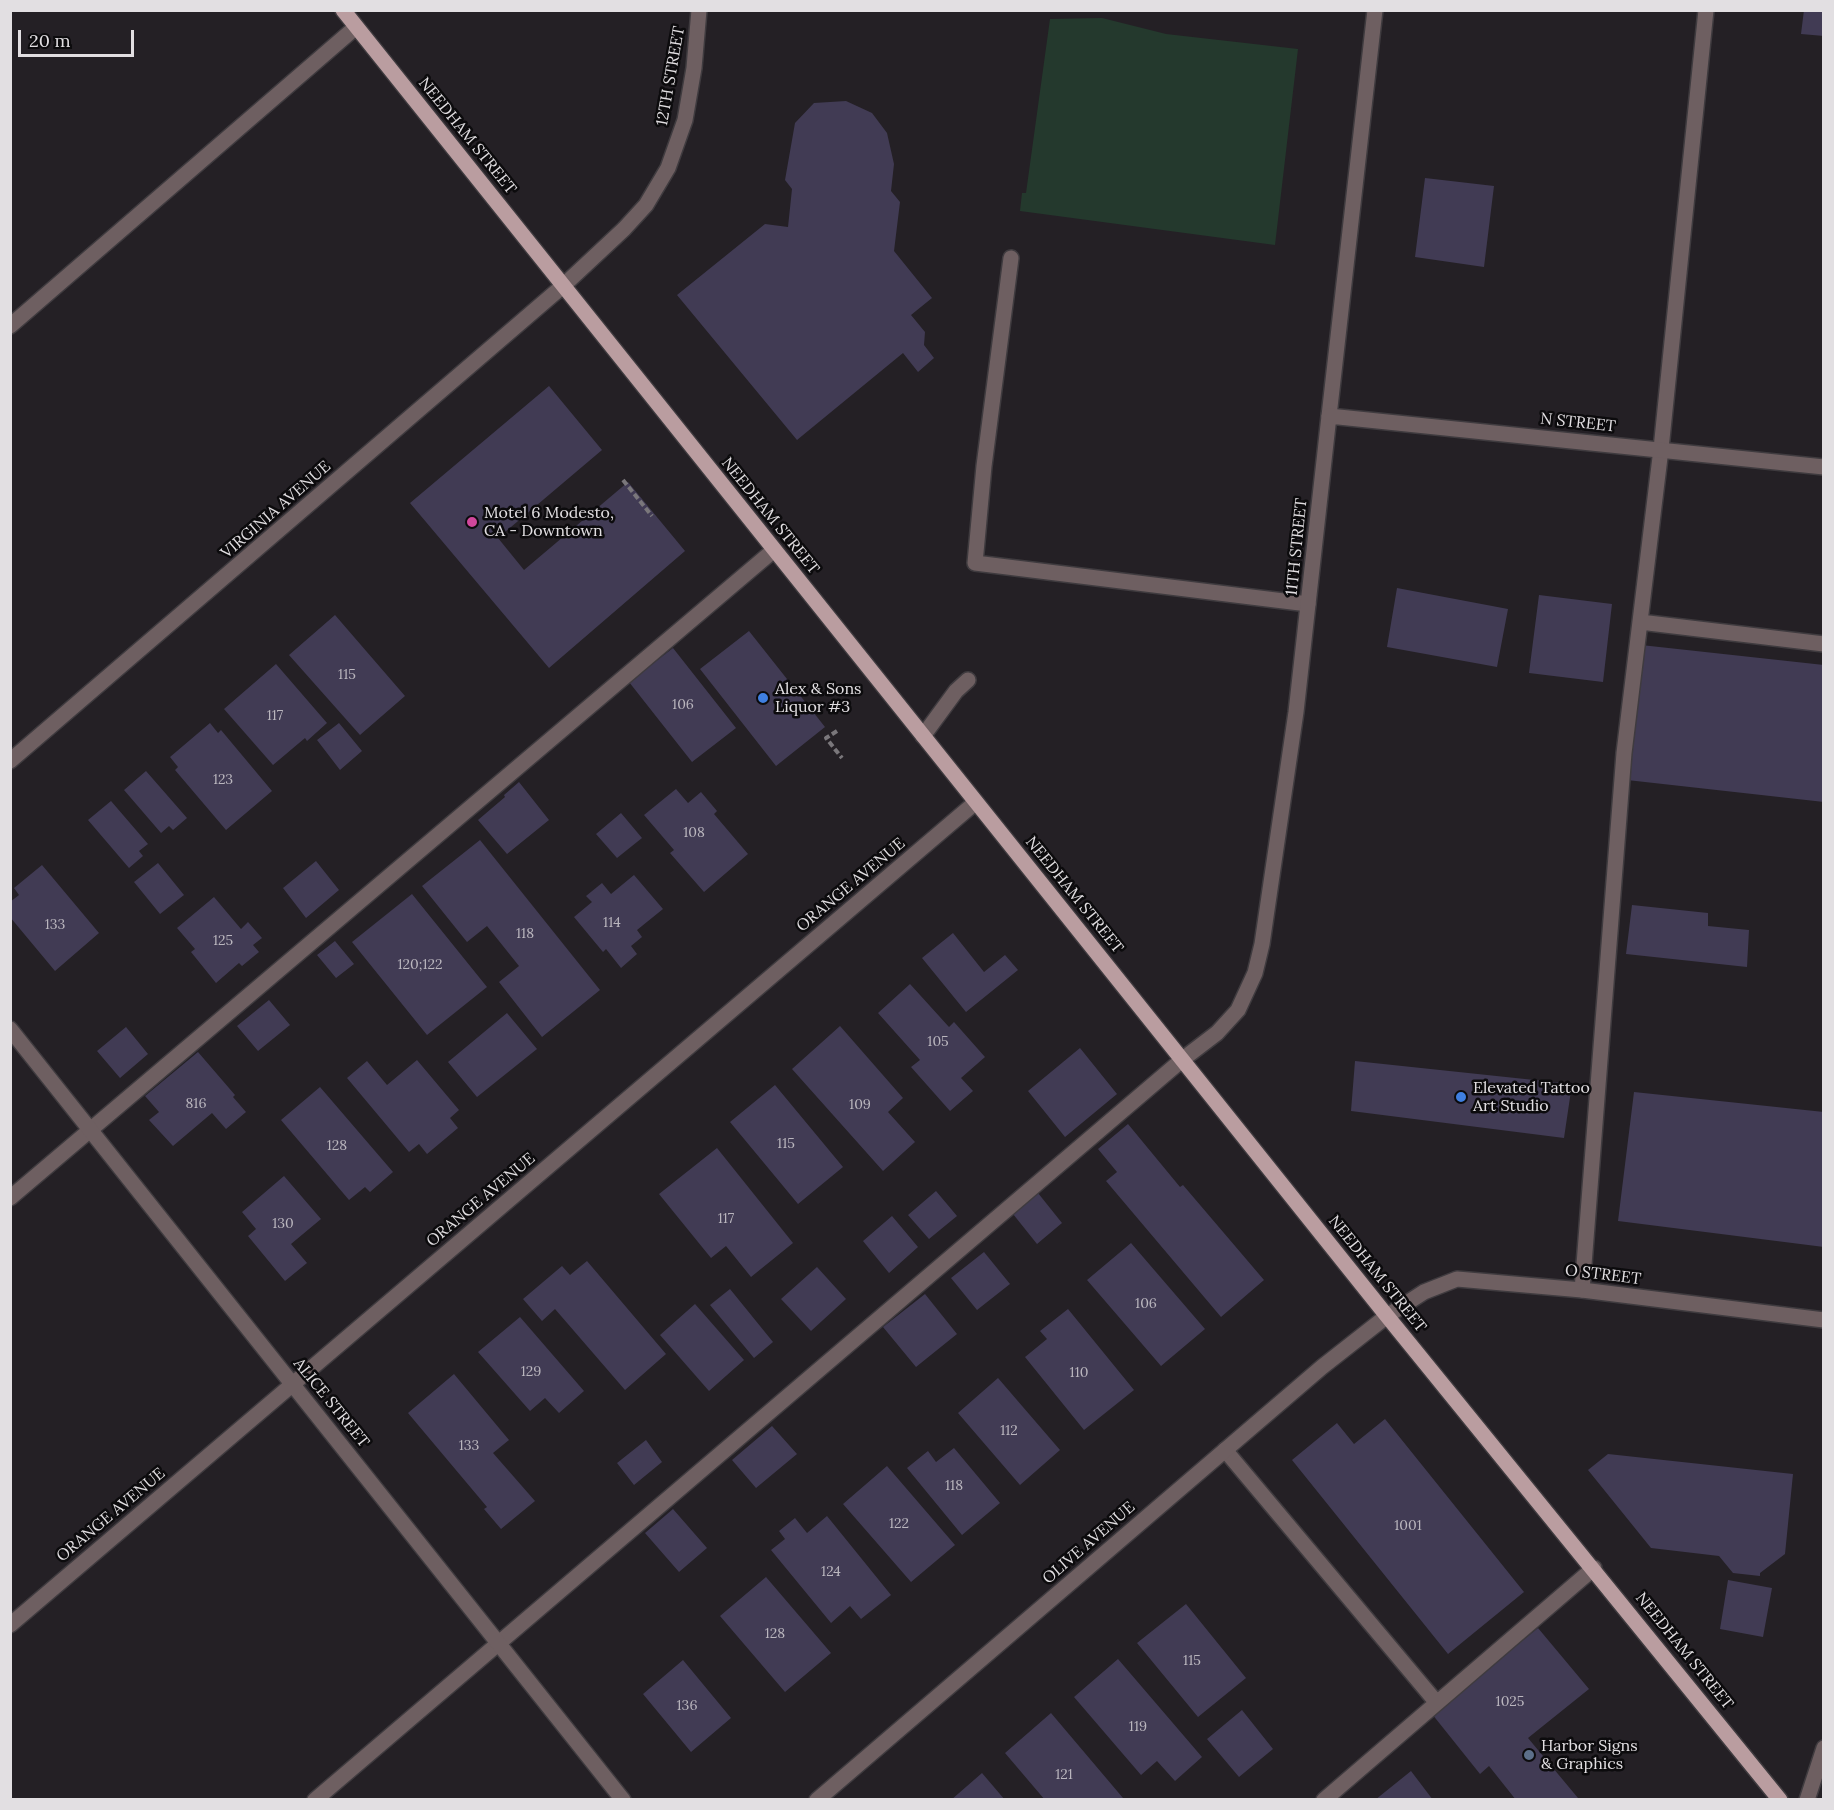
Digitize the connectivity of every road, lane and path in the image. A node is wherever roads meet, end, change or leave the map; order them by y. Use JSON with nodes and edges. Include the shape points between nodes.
{"nodes":[{"id":1,"x":343,"y":10,"type":"edge"},
{"id":2,"x":699,"y":10,"type":"edge"},
{"id":3,"x":1375,"y":10,"type":"edge"},
{"id":4,"x":1706,"y":10,"type":"edge"},
{"id":5,"x":356,"y":27,"type":"junction"},
{"id":6,"x":1011,"y":258,"type":"dead end"},
{"id":7,"x":564,"y":285,"type":"junction"},
{"id":8,"x":10,"y":326,"type":"edge"},
{"id":9,"x":1329,"y":416,"type":"junction"},
{"id":10,"x":1661,"y":450,"type":"junction"},
{"id":11,"x":1824,"y":467,"type":"edge"},
{"id":12,"x":623,"y":480,"type":"dead end"},
{"id":13,"x":652,"y":516,"type":"dead end"},
{"id":14,"x":774,"y":550,"type":"junction"},
{"id":15,"x":1308,"y":604,"type":"junction"},
{"id":16,"x":1640,"y":622,"type":"junction"},
{"id":17,"x":1824,"y":644,"type":"edge"},
{"id":18,"x":968,"y":680,"type":"dead end"},
{"id":19,"x":837,"y":730,"type":"dead end"},
{"id":20,"x":923,"y":736,"type":"junction"},
{"id":21,"x":842,"y":758,"type":"dead end"},
{"id":22,"x":10,"y":761,"type":"edge"},
{"id":23,"x":976,"y":802,"type":"junction"},
{"id":24,"x":10,"y":1029,"type":"edge"},
{"id":25,"x":1184,"y":1059,"type":"junction"},
{"id":26,"x":90,"y":1129,"type":"junction"},
{"id":27,"x":10,"y":1198,"type":"edge"},
{"id":28,"x":1582,"y":1290,"type":"junction"},
{"id":29,"x":1387,"y":1316,"type":"junction"},
{"id":30,"x":1824,"y":1320,"type":"edge"},
{"id":31,"x":292,"y":1384,"type":"junction"},
{"id":32,"x":1225,"y":1450,"type":"junction"},
{"id":33,"x":1594,"y":1568,"type":"junction"},
{"id":34,"x":10,"y":1625,"type":"edge"},
{"id":35,"x":499,"y":1643,"type":"junction"},
{"id":36,"x":1437,"y":1702,"type":"junction"},
{"id":37,"x":1824,"y":1748,"type":"edge"},
{"id":38,"x":315,"y":1800,"type":"edge"},
{"id":39,"x":623,"y":1800,"type":"edge"},
{"id":40,"x":817,"y":1800,"type":"edge"},
{"id":41,"x":1324,"y":1800,"type":"edge"},
{"id":42,"x":1780,"y":1800,"type":"edge"},
{"id":43,"x":1807,"y":1800,"type":"edge"}],
"edges":[{"from":1,"to":5,"type":"main road","name":"NEEDHAM STREET"},
{"from":2,"to":7,"type":"street","name":"12TH STREET","via":[[684,120],[668,168],[646,205]]},
{"from":3,"to":9,"type":"street","name":"11TH STREET"},
{"from":4,"to":10,"type":"street"},
{"from":5,"to":7,"type":"main road","name":"NEEDHAM STREET"},
{"from":5,"to":8,"type":"street"},
{"from":6,"to":15,"type":"street","via":[[975,563]]},
{"from":7,"to":14,"type":"main road","name":"NEEDHAM STREET"},
{"from":7,"to":22,"type":"street","name":"VIRGINIA AVENUE"},
{"from":9,"to":10,"type":"street","name":"N STREET"},
{"from":9,"to":15,"type":"street","name":"11TH STREET"},
{"from":10,"to":11,"type":"street","name":"N STREET"},
{"from":10,"to":16,"type":"street"},
{"from":12,"to":13,"type":"path"},
{"from":14,"to":20,"type":"main road","name":"NEEDHAM STREET"},
{"from":14,"to":26,"type":"street"},
{"from":15,"to":25,"type":"street","name":"11TH STREET","via":[[1296,712],[1258,961],[1232,1017]]},
{"from":16,"to":17,"type":"street"},
{"from":16,"to":28,"type":"street","via":[[1624,753]]},
{"from":18,"to":20,"type":"street"},
{"from":19,"to":21,"type":"path","via":[[826,738]]},
{"from":20,"to":23,"type":"main road","name":"NEEDHAM STREET"},
{"from":23,"to":25,"type":"main road","name":"NEEDHAM STREET"},
{"from":23,"to":31,"type":"street","name":"ORANGE AVENUE"},
{"from":24,"to":26,"type":"street","name":"ALICE STREET"},
{"from":25,"to":29,"type":"main road","name":"NEEDHAM STREET"},
{"from":25,"to":35,"type":"street","name":"11TH STREET"},
{"from":26,"to":27,"type":"street"},
{"from":26,"to":31,"type":"street","name":"ALICE STREET"},
{"from":28,"to":29,"type":"street","name":"O STREET","via":[[1457,1279],[1424,1292]]},
{"from":28,"to":30,"type":"street","name":"O STREET"},
{"from":29,"to":32,"type":"street","name":"OLIVE AVENUE"},
{"from":29,"to":33,"type":"main road","name":"NEEDHAM STREET"},
{"from":31,"to":34,"type":"street","name":"ORANGE AVENUE"},
{"from":31,"to":35,"type":"street","name":"ALICE STREET"},
{"from":32,"to":36,"type":"street"},
{"from":32,"to":40,"type":"street","name":"OLIVE AVENUE"},
{"from":33,"to":36,"type":"street"},
{"from":33,"to":42,"type":"main road","name":"NEEDHAM STREET"},
{"from":35,"to":38,"type":"street","name":"11TH STREET"},
{"from":35,"to":39,"type":"street","name":"ALICE STREET"},
{"from":36,"to":41,"type":"street"},
{"from":37,"to":43,"type":"street"}]}
